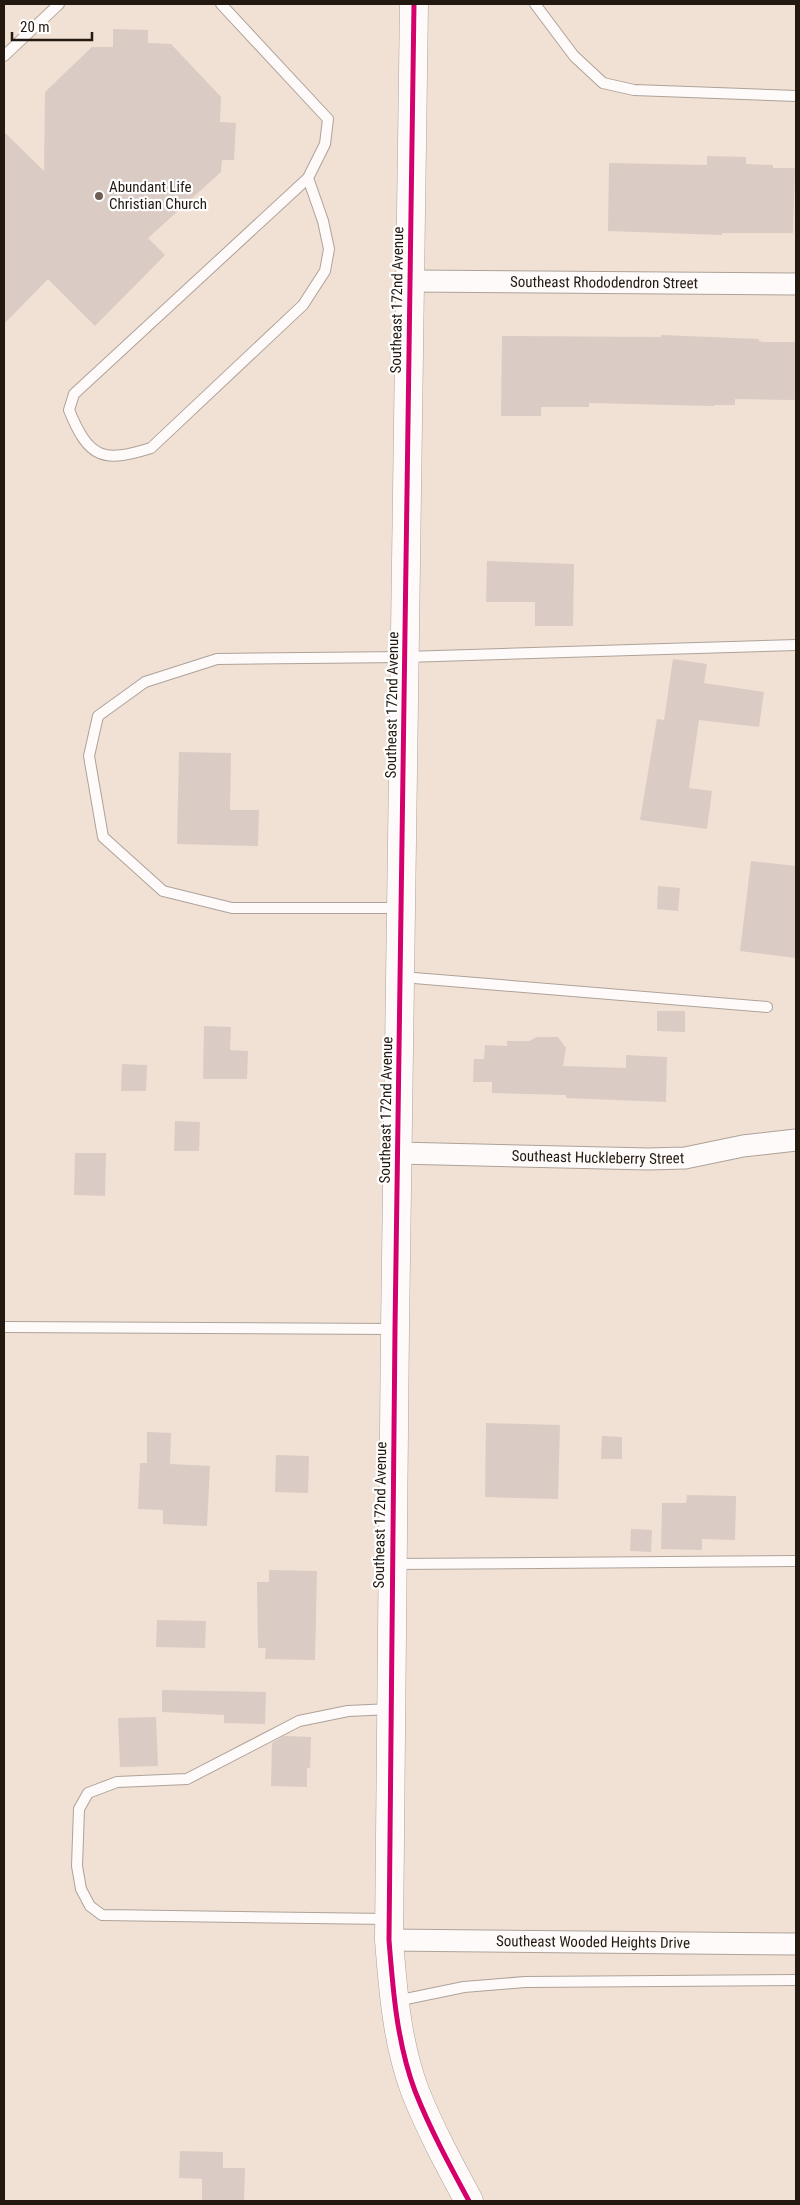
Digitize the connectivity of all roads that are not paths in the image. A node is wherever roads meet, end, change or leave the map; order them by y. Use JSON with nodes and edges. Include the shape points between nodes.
{"nodes":[{"id":1,"x":59,"y":4,"type":"edge"},
{"id":2,"x":221,"y":4,"type":"edge"},
{"id":3,"x":414,"y":4,"type":"edge"},
{"id":4,"x":535,"y":4,"type":"edge"},
{"id":5,"x":4,"y":56,"type":"edge"},
{"id":6,"x":796,"y":96,"type":"edge"},
{"id":7,"x":308,"y":178,"type":"junction"},
{"id":8,"x":410,"y":282,"type":"junction"},
{"id":9,"x":796,"y":284,"type":"edge"},
{"id":10,"x":796,"y":646,"type":"edge"},
{"id":11,"x":405,"y":656,"type":"junction"},
{"id":12,"x":402,"y":908,"type":"junction"},
{"id":13,"x":401,"y":977,"type":"junction"},
{"id":14,"x":766,"y":1007,"type":"dead end"},
{"id":15,"x":796,"y":1140,"type":"edge"},
{"id":16,"x":398,"y":1154,"type":"junction"},
{"id":17,"x":4,"y":1327,"type":"edge"},
{"id":18,"x":395,"y":1329,"type":"junction"},
{"id":19,"x":796,"y":1561,"type":"edge"},
{"id":20,"x":392,"y":1564,"type":"junction"},
{"id":21,"x":391,"y":1708,"type":"junction"},
{"id":22,"x":389,"y":1930,"type":"junction"},
{"id":23,"x":796,"y":1944,"type":"edge"},
{"id":24,"x":796,"y":1980,"type":"edge"},
{"id":25,"x":395,"y":2001,"type":"junction"},
{"id":26,"x":465,"y":2200,"type":"edge"}],
"edges":[{"from":1,"to":5,"type":"lane"},
{"from":2,"to":7,"type":"lane","via":[[328,119],[325,144]]},
{"from":3,"to":8,"type":"main road","name":"Southeast 172nd Avenue"},
{"from":4,"to":6,"type":"lane","via":[[574,56],[603,83],[634,90]]},
{"from":7,"to":7,"type":"lane","via":[[329,249],[325,271],[302,305],[152,448],[107,457],[87,445],[69,410],[74,394]]},
{"from":8,"to":9,"type":"street","name":"Southeast Rhododendron Street"},
{"from":8,"to":11,"type":"main road","name":"Southeast 172nd Avenue"},
{"from":10,"to":11,"type":"lane"},
{"from":11,"to":12,"type":"main road","name":"Southeast 172nd Avenue"},
{"from":11,"to":12,"type":"lane","via":[[217,658],[145,682],[98,716],[89,756],[102,837],[163,891],[232,908]]},
{"from":12,"to":13,"type":"main road","name":"Southeast 172nd Avenue"},
{"from":13,"to":14,"type":"lane"},
{"from":13,"to":16,"type":"main road","name":"Southeast 172nd Avenue"},
{"from":15,"to":16,"type":"street","name":"Southeast Huckleberry Street","via":[[743,1146],[685,1158]]},
{"from":16,"to":18,"type":"main road","name":"Southeast 172nd Avenue"},
{"from":17,"to":18,"type":"lane"},
{"from":18,"to":20,"type":"main road","name":"Southeast 172nd Avenue"},
{"from":19,"to":20,"type":"lane"},
{"from":20,"to":21,"type":"main road","name":"Southeast 172nd Avenue"},
{"from":21,"to":22,"type":"main road","name":"Southeast 172nd Avenue"},
{"from":21,"to":22,"type":"lane","via":[[348,1711],[299,1721],[187,1779],[117,1782],[88,1793],[79,1809],[77,1840],[81,1889],[90,1906],[102,1915]]},
{"from":22,"to":23,"type":"street","name":"Southeast Wooded Heights Drive"},
{"from":22,"to":25,"type":"main road","name":"Southeast 172nd Avenue"},
{"from":24,"to":25,"type":"lane","via":[[525,1982],[464,1987]]},
{"from":25,"to":26,"type":"main road","name":"Southeast 172nd Avenue","via":[[401,2041],[415,2090]]}]}
